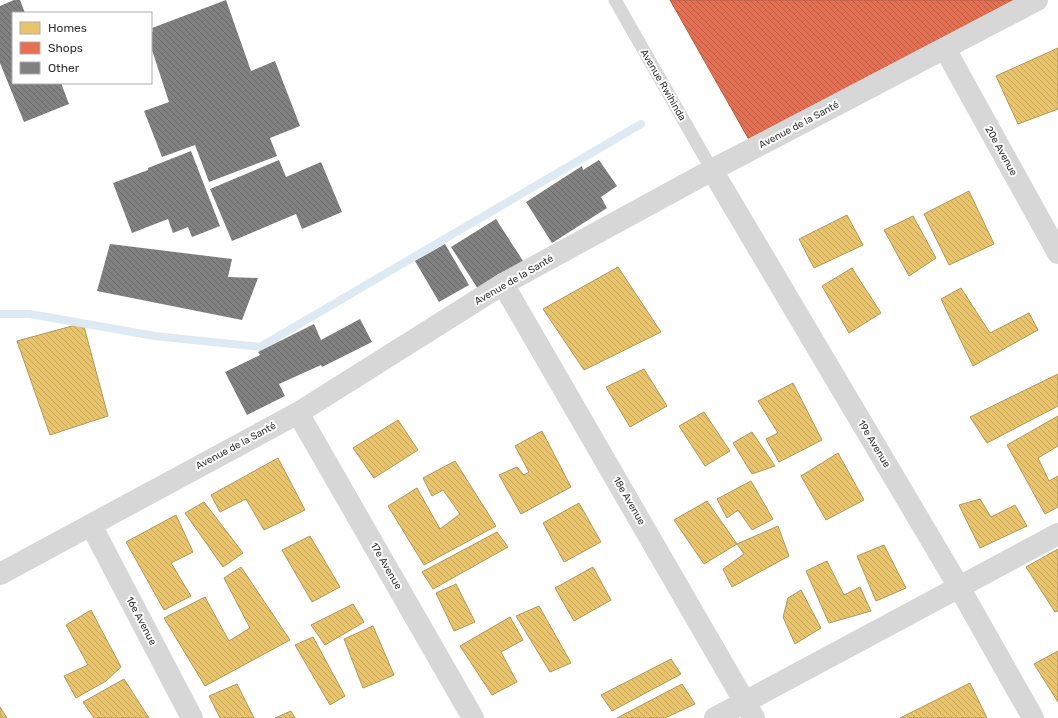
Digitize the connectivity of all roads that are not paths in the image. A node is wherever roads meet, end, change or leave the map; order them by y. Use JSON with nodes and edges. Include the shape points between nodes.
{"nodes":[{"id":1,"x":615,"y":0,"type":"edge"},
{"id":2,"x":1037,"y":0,"type":"edge"},
{"id":3,"x":944,"y":49,"type":"junction"},
{"id":4,"x":712,"y":170,"type":"junction"},
{"id":5,"x":1058,"y":253,"type":"edge"},
{"id":6,"x":503,"y":284,"type":"junction"},
{"id":7,"x":298,"y":413,"type":"junction"},
{"id":8,"x":91,"y":525,"type":"junction"},
{"id":9,"x":1058,"y":534,"type":"edge"},
{"id":10,"x":0,"y":574,"type":"edge"},
{"id":11,"x":959,"y":587,"type":"junction"},
{"id":12,"x":750,"y":710,"type":"edge"},
{"id":13,"x":192,"y":718,"type":"edge"},
{"id":14,"x":473,"y":718,"type":"edge"},
{"id":15,"x":715,"y":718,"type":"edge"},
{"id":16,"x":1033,"y":718,"type":"edge"}],
"edges":[{"from":1,"to":4,"type":"lane","name":"Avenue Rwihinda"},
{"from":2,"to":3,"type":"street","name":"Avenue de la Santé"},
{"from":3,"to":4,"type":"street","name":"Avenue de la Santé"},
{"from":3,"to":5,"type":"street","name":"20e Avenue"},
{"from":4,"to":6,"type":"street","name":"Avenue de la Santé"},
{"from":4,"to":11,"type":"street","name":"19e Avenue"},
{"from":6,"to":7,"type":"street","name":"Avenue de la Santé"},
{"from":6,"to":12,"type":"street","name":"18e Avenue"},
{"from":7,"to":8,"type":"street","name":"Avenue de la Santé"},
{"from":7,"to":14,"type":"street","name":"17e Avenue"},
{"from":8,"to":10,"type":"street","name":"Avenue de la Santé"},
{"from":8,"to":13,"type":"street","name":"16e Avenue"},
{"from":9,"to":11,"type":"street"},
{"from":11,"to":12,"type":"street"},
{"from":11,"to":16,"type":"street","name":"19e Avenue"},
{"from":12,"to":15,"type":"street"}]}
